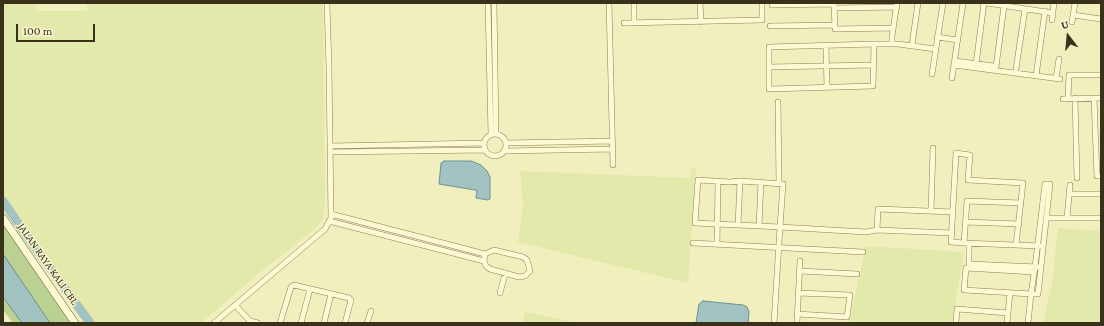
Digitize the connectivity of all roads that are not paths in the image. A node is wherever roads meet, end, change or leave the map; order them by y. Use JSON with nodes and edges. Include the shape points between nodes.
{"nodes":[{"id":1,"x":327,"y":3,"type":"edge"},
{"id":2,"x":488,"y":3,"type":"edge"},
{"id":3,"x":494,"y":3,"type":"edge"},
{"id":4,"x":609,"y":3,"type":"edge"},
{"id":5,"x":634,"y":3,"type":"edge"},
{"id":6,"x":700,"y":3,"type":"edge"},
{"id":7,"x":762,"y":3,"type":"edge"},
{"id":8,"x":772,"y":3,"type":"edge"},
{"id":9,"x":918,"y":3,"type":"edge"},
{"id":10,"x":942,"y":3,"type":"edge"},
{"id":11,"x":963,"y":3,"type":"edge"},
{"id":12,"x":984,"y":3,"type":"edge"},
{"id":13,"x":987,"y":3,"type":"edge"},
{"id":14,"x":1054,"y":3,"type":"edge"},
{"id":15,"x":1075,"y":3,"type":"edge"},
{"id":16,"x":834,"y":5,"type":"edge"},
{"id":17,"x":897,"y":5,"type":"edge"},
{"id":18,"x":1004,"y":6,"type":"junction"},
{"id":19,"x":1025,"y":8,"type":"junction"},
{"id":20,"x":1045,"y":11,"type":"junction"},
{"id":21,"x":1053,"y":13,"type":"junction"},
{"id":22,"x":1074,"y":15,"type":"junction"},
{"id":23,"x":1101,"y":19,"type":"edge"},
{"id":24,"x":1052,"y":20,"type":"dead end"},
{"id":25,"x":634,"y":22,"type":"junction"},
{"id":26,"x":701,"y":22,"type":"junction"},
{"id":27,"x":1072,"y":22,"type":"dead end"},
{"id":28,"x":624,"y":23,"type":"dead end"},
{"id":29,"x":835,"y":25,"type":"junction"},
{"id":30,"x":770,"y":26,"type":"dead end"},
{"id":31,"x":894,"y":28,"type":"junction"},
{"id":32,"x":937,"y":37,"type":"junction"},
{"id":33,"x":958,"y":40,"type":"junction"},
{"id":34,"x":874,"y":44,"type":"junction"},
{"id":35,"x":892,"y":44,"type":"junction"},
{"id":36,"x":912,"y":45,"type":"junction"},
{"id":37,"x":826,"y":46,"type":"junction"},
{"id":38,"x":935,"y":49,"type":"junction"},
{"id":39,"x":1059,"y":59,"type":"dead end"},
{"id":40,"x":955,"y":63,"type":"junction"},
{"id":41,"x":976,"y":64,"type":"junction"},
{"id":42,"x":873,"y":65,"type":"junction"},
{"id":43,"x":826,"y":66,"type":"junction"},
{"id":44,"x":769,"y":67,"type":"junction"},
{"id":45,"x":996,"y":67,"type":"junction"},
{"id":46,"x":1016,"y":69,"type":"junction"},
{"id":47,"x":932,"y":74,"type":"dead end"},
{"id":48,"x":1036,"y":74,"type":"junction"},
{"id":49,"x":1101,"y":75,"type":"edge"},
{"id":50,"x":952,"y":78,"type":"dead end"},
{"id":51,"x":827,"y":88,"type":"junction"},
{"id":52,"x":1075,"y":98,"type":"junction"},
{"id":53,"x":1094,"y":98,"type":"junction"},
{"id":54,"x":1101,"y":98,"type":"edge"},
{"id":55,"x":778,"y":102,"type":"dead end"},
{"id":56,"x":494,"y":134,"type":"junction"},
{"id":57,"x":612,"y":141,"type":"junction"},
{"id":58,"x":506,"y":143,"type":"junction"},
{"id":59,"x":484,"y":144,"type":"junction"},
{"id":60,"x":933,"y":148,"type":"dead end"},
{"id":61,"x":330,"y":149,"type":"junction"},
{"id":62,"x":612,"y":149,"type":"junction"},
{"id":63,"x":485,"y":150,"type":"junction"},
{"id":64,"x":505,"y":151,"type":"junction"},
{"id":65,"x":613,"y":164,"type":"dead end"},
{"id":66,"x":1101,"y":176,"type":"edge"},
{"id":67,"x":1077,"y":178,"type":"dead end"},
{"id":68,"x":718,"y":181,"type":"junction"},
{"id":69,"x":740,"y":181,"type":"junction"},
{"id":70,"x":761,"y":182,"type":"junction"},
{"id":71,"x":779,"y":184,"type":"junction"},
{"id":72,"x":1070,"y":185,"type":"dead end"},
{"id":73,"x":1069,"y":194,"type":"junction"},
{"id":74,"x":1101,"y":194,"type":"edge"},
{"id":75,"x":1021,"y":203,"type":"junction"},
{"id":76,"x":931,"y":211,"type":"junction"},
{"id":77,"x":953,"y":212,"type":"junction"},
{"id":78,"x":331,"y":214,"type":"junction"},
{"id":79,"x":3,"y":218,"type":"edge"},
{"id":80,"x":1047,"y":218,"type":"junction"},
{"id":81,"x":1067,"y":218,"type":"junction"},
{"id":82,"x":1101,"y":218,"type":"edge"},
{"id":83,"x":329,"y":221,"type":"junction"},
{"id":84,"x":966,"y":222,"type":"junction"},
{"id":85,"x":718,"y":224,"type":"junction"},
{"id":86,"x":1019,"y":224,"type":"junction"},
{"id":87,"x":738,"y":225,"type":"junction"},
{"id":88,"x":759,"y":226,"type":"junction"},
{"id":89,"x":780,"y":227,"type":"junction"},
{"id":90,"x":877,"y":230,"type":"junction"},
{"id":91,"x":952,"y":233,"type":"junction"},
{"id":92,"x":412,"y":236,"type":"junction"},
{"id":93,"x":411,"y":242,"type":"junction"},
{"id":94,"x":693,"y":243,"type":"dead end"},
{"id":95,"x":967,"y":243,"type":"junction"},
{"id":96,"x":717,"y":244,"type":"junction"},
{"id":97,"x":1016,"y":245,"type":"junction"},
{"id":98,"x":1037,"y":246,"type":"junction"},
{"id":99,"x":1043,"y":246,"type":"junction"},
{"id":100,"x":779,"y":248,"type":"junction"},
{"id":101,"x":862,"y":252,"type":"dead end"},
{"id":102,"x":484,"y":254,"type":"junction"},
{"id":103,"x":484,"y":261,"type":"junction"},
{"id":104,"x":800,"y":261,"type":"dead end"},
{"id":105,"x":1041,"y":268,"type":"junction"},
{"id":106,"x":1034,"y":270,"type":"junction"},
{"id":107,"x":800,"y":271,"type":"junction"},
{"id":108,"x":505,"y":274,"type":"junction"},
{"id":109,"x":857,"y":274,"type":"dead end"},
{"id":110,"x":310,"y":289,"type":"junction"},
{"id":111,"x":500,"y":293,"type":"dead end"},
{"id":112,"x":798,"y":293,"type":"junction"},
{"id":113,"x":1010,"y":293,"type":"junction"},
{"id":114,"x":331,"y":294,"type":"junction"},
{"id":115,"x":1031,"y":294,"type":"junction"},
{"id":116,"x":235,"y":305,"type":"junction"},
{"id":117,"x":371,"y":311,"type":"dead end"},
{"id":118,"x":1008,"y":312,"type":"junction"},
{"id":119,"x":797,"y":314,"type":"junction"},
{"id":120,"x":254,"y":322,"type":"edge"},
{"id":121,"x":75,"y":323,"type":"edge"},
{"id":122,"x":214,"y":323,"type":"edge"},
{"id":123,"x":280,"y":323,"type":"edge"},
{"id":124,"x":301,"y":323,"type":"edge"},
{"id":125,"x":324,"y":323,"type":"edge"},
{"id":126,"x":345,"y":323,"type":"edge"},
{"id":127,"x":367,"y":323,"type":"edge"},
{"id":128,"x":774,"y":323,"type":"edge"},
{"id":129,"x":796,"y":323,"type":"edge"},
{"id":130,"x":956,"y":323,"type":"edge"},
{"id":131,"x":1007,"y":323,"type":"edge"},
{"id":132,"x":1028,"y":323,"type":"edge"}],
"edges":[{"from":1,"to":61,"type":"street"},
{"from":2,"to":56,"type":"street"},
{"from":3,"to":56,"type":"street"},
{"from":4,"to":57,"type":"street"},
{"from":5,"to":25,"type":"street"},
{"from":6,"to":26,"type":"street"},
{"from":7,"to":26,"type":"street","via":[[762,20]]},
{"from":8,"to":16,"type":"street"},
{"from":9,"to":36,"type":"street"},
{"from":10,"to":32,"type":"street"},
{"from":11,"to":33,"type":"street"},
{"from":12,"to":41,"type":"street"},
{"from":13,"to":18,"type":"street"},
{"from":14,"to":21,"type":"street"},
{"from":15,"to":22,"type":"street"},
{"from":16,"to":17,"type":"street"},
{"from":16,"to":29,"type":"street"},
{"from":17,"to":31,"type":"street"},
{"from":18,"to":19,"type":"street"},
{"from":18,"to":45,"type":"street"},
{"from":19,"to":20,"type":"street"},
{"from":19,"to":46,"type":"street"},
{"from":20,"to":21,"type":"street"},
{"from":20,"to":48,"type":"street"},
{"from":21,"to":24,"type":"street"},
{"from":22,"to":23,"type":"street"},
{"from":22,"to":27,"type":"street"},
{"from":25,"to":26,"type":"street"},
{"from":25,"to":28,"type":"street"},
{"from":29,"to":30,"type":"street"},
{"from":29,"to":31,"type":"street","via":[[835,29]]},
{"from":31,"to":35,"type":"street"},
{"from":32,"to":33,"type":"street"},
{"from":32,"to":38,"type":"street"},
{"from":33,"to":40,"type":"street"},
{"from":34,"to":35,"type":"street"},
{"from":34,"to":37,"type":"street"},
{"from":34,"to":42,"type":"street"},
{"from":35,"to":36,"type":"street"},
{"from":36,"to":38,"type":"street"},
{"from":37,"to":43,"type":"street"},
{"from":37,"to":44,"type":"street","via":[[769,47]]},
{"from":38,"to":47,"type":"street"},
{"from":39,"to":48,"type":"street","via":[[1058,79]]},
{"from":40,"to":41,"type":"street"},
{"from":40,"to":48,"type":"street"},
{"from":40,"to":50,"type":"street"},
{"from":41,"to":45,"type":"street"},
{"from":42,"to":43,"type":"street"},
{"from":42,"to":51,"type":"street","via":[[873,86]]},
{"from":43,"to":44,"type":"street"},
{"from":43,"to":51,"type":"street"},
{"from":44,"to":51,"type":"street","via":[[770,89]]},
{"from":45,"to":46,"type":"street"},
{"from":46,"to":48,"type":"street"},
{"from":49,"to":52,"type":"street","via":[[1069,75],[1066,98]]},
{"from":52,"to":53,"type":"street"},
{"from":52,"to":67,"type":"street"},
{"from":53,"to":54,"type":"street"},
{"from":53,"to":66,"type":"street","via":[[1097,176]]},
{"from":55,"to":71,"type":"street"},
{"from":56,"to":58,"type":"street","via":[[501,135]]},
{"from":56,"to":59,"type":"street","via":[[485,140]]},
{"from":57,"to":58,"type":"street"},
{"from":57,"to":62,"type":"street"},
{"from":58,"to":64,"type":"street"},
{"from":59,"to":61,"type":"street"},
{"from":59,"to":63,"type":"street"},
{"from":60,"to":76,"type":"street"},
{"from":61,"to":63,"type":"street"},
{"from":61,"to":78,"type":"street"},
{"from":62,"to":64,"type":"street"},
{"from":62,"to":65,"type":"street"},
{"from":63,"to":64,"type":"street","via":[[496,157]]},
{"from":68,"to":69,"type":"street"},
{"from":68,"to":85,"type":"street"},
{"from":68,"to":85,"type":"street","via":[[698,180],[695,223]]},
{"from":69,"to":70,"type":"street"},
{"from":69,"to":87,"type":"street"},
{"from":70,"to":71,"type":"street"},
{"from":70,"to":88,"type":"street"},
{"from":71,"to":89,"type":"street","via":[[783,184]]},
{"from":72,"to":73,"type":"street"},
{"from":73,"to":74,"type":"street"},
{"from":73,"to":81,"type":"street"},
{"from":75,"to":77,"type":"street","via":[[1023,183],[968,180],[970,155],[956,153]]},
{"from":75,"to":84,"type":"street","via":[[967,201]]},
{"from":75,"to":86,"type":"street"},
{"from":76,"to":77,"type":"street"},
{"from":76,"to":90,"type":"street","via":[[878,208]]},
{"from":77,"to":91,"type":"street"},
{"from":78,"to":83,"type":"street"},
{"from":78,"to":92,"type":"street"},
{"from":79,"to":121,"type":"main road","name":"JALAN RAYA KALI CBL"},
{"from":80,"to":81,"type":"street"},
{"from":80,"to":98,"type":"street","via":[[1050,184],[1045,184]]},
{"from":80,"to":99,"type":"street"},
{"from":81,"to":82,"type":"street"},
{"from":83,"to":93,"type":"street"},
{"from":83,"to":116,"type":"street","via":[[325,229]]},
{"from":84,"to":86,"type":"street"},
{"from":84,"to":95,"type":"street"},
{"from":85,"to":87,"type":"street"},
{"from":85,"to":96,"type":"street"},
{"from":86,"to":97,"type":"street"},
{"from":87,"to":88,"type":"street"},
{"from":88,"to":89,"type":"street"},
{"from":89,"to":90,"type":"street","via":[[866,232]]},
{"from":89,"to":100,"type":"street"},
{"from":90,"to":91,"type":"street"},
{"from":91,"to":95,"type":"street","via":[[951,242]]},
{"from":92,"to":93,"type":"street"},
{"from":92,"to":102,"type":"street"},
{"from":93,"to":103,"type":"street"},
{"from":94,"to":96,"type":"street"},
{"from":95,"to":97,"type":"street"},
{"from":95,"to":106,"type":"street","via":[[969,264]]},
{"from":96,"to":100,"type":"street"},
{"from":97,"to":98,"type":"street"},
{"from":98,"to":99,"type":"street"},
{"from":98,"to":106,"type":"street"},
{"from":99,"to":105,"type":"street"},
{"from":100,"to":101,"type":"street"},
{"from":100,"to":128,"type":"street"},
{"from":102,"to":103,"type":"street"},
{"from":102,"to":108,"type":"street","via":[[494,250],[527,260],[530,272],[525,276],[519,278]]},
{"from":103,"to":108,"type":"street","via":[[490,269]]},
{"from":104,"to":107,"type":"street"},
{"from":105,"to":106,"type":"street"},
{"from":105,"to":115,"type":"street","via":[[1038,294]]},
{"from":106,"to":113,"type":"street","via":[[966,268],[964,290]]},
{"from":106,"to":115,"type":"street"},
{"from":107,"to":109,"type":"street"},
{"from":107,"to":112,"type":"street"},
{"from":108,"to":111,"type":"street"},
{"from":110,"to":114,"type":"street"},
{"from":110,"to":123,"type":"street","via":[[291,286]]},
{"from":110,"to":124,"type":"street"},
{"from":112,"to":119,"type":"street"},
{"from":112,"to":119,"type":"street","via":[[850,295],[847,317]]},
{"from":113,"to":115,"type":"street"},
{"from":113,"to":118,"type":"street"},
{"from":114,"to":125,"type":"street"},
{"from":114,"to":126,"type":"street","via":[[351,300]]},
{"from":115,"to":132,"type":"street"},
{"from":116,"to":120,"type":"street"},
{"from":116,"to":122,"type":"street"},
{"from":117,"to":127,"type":"street"},
{"from":118,"to":130,"type":"street","via":[[957,309]]},
{"from":118,"to":131,"type":"street"},
{"from":119,"to":129,"type":"street"}]}
